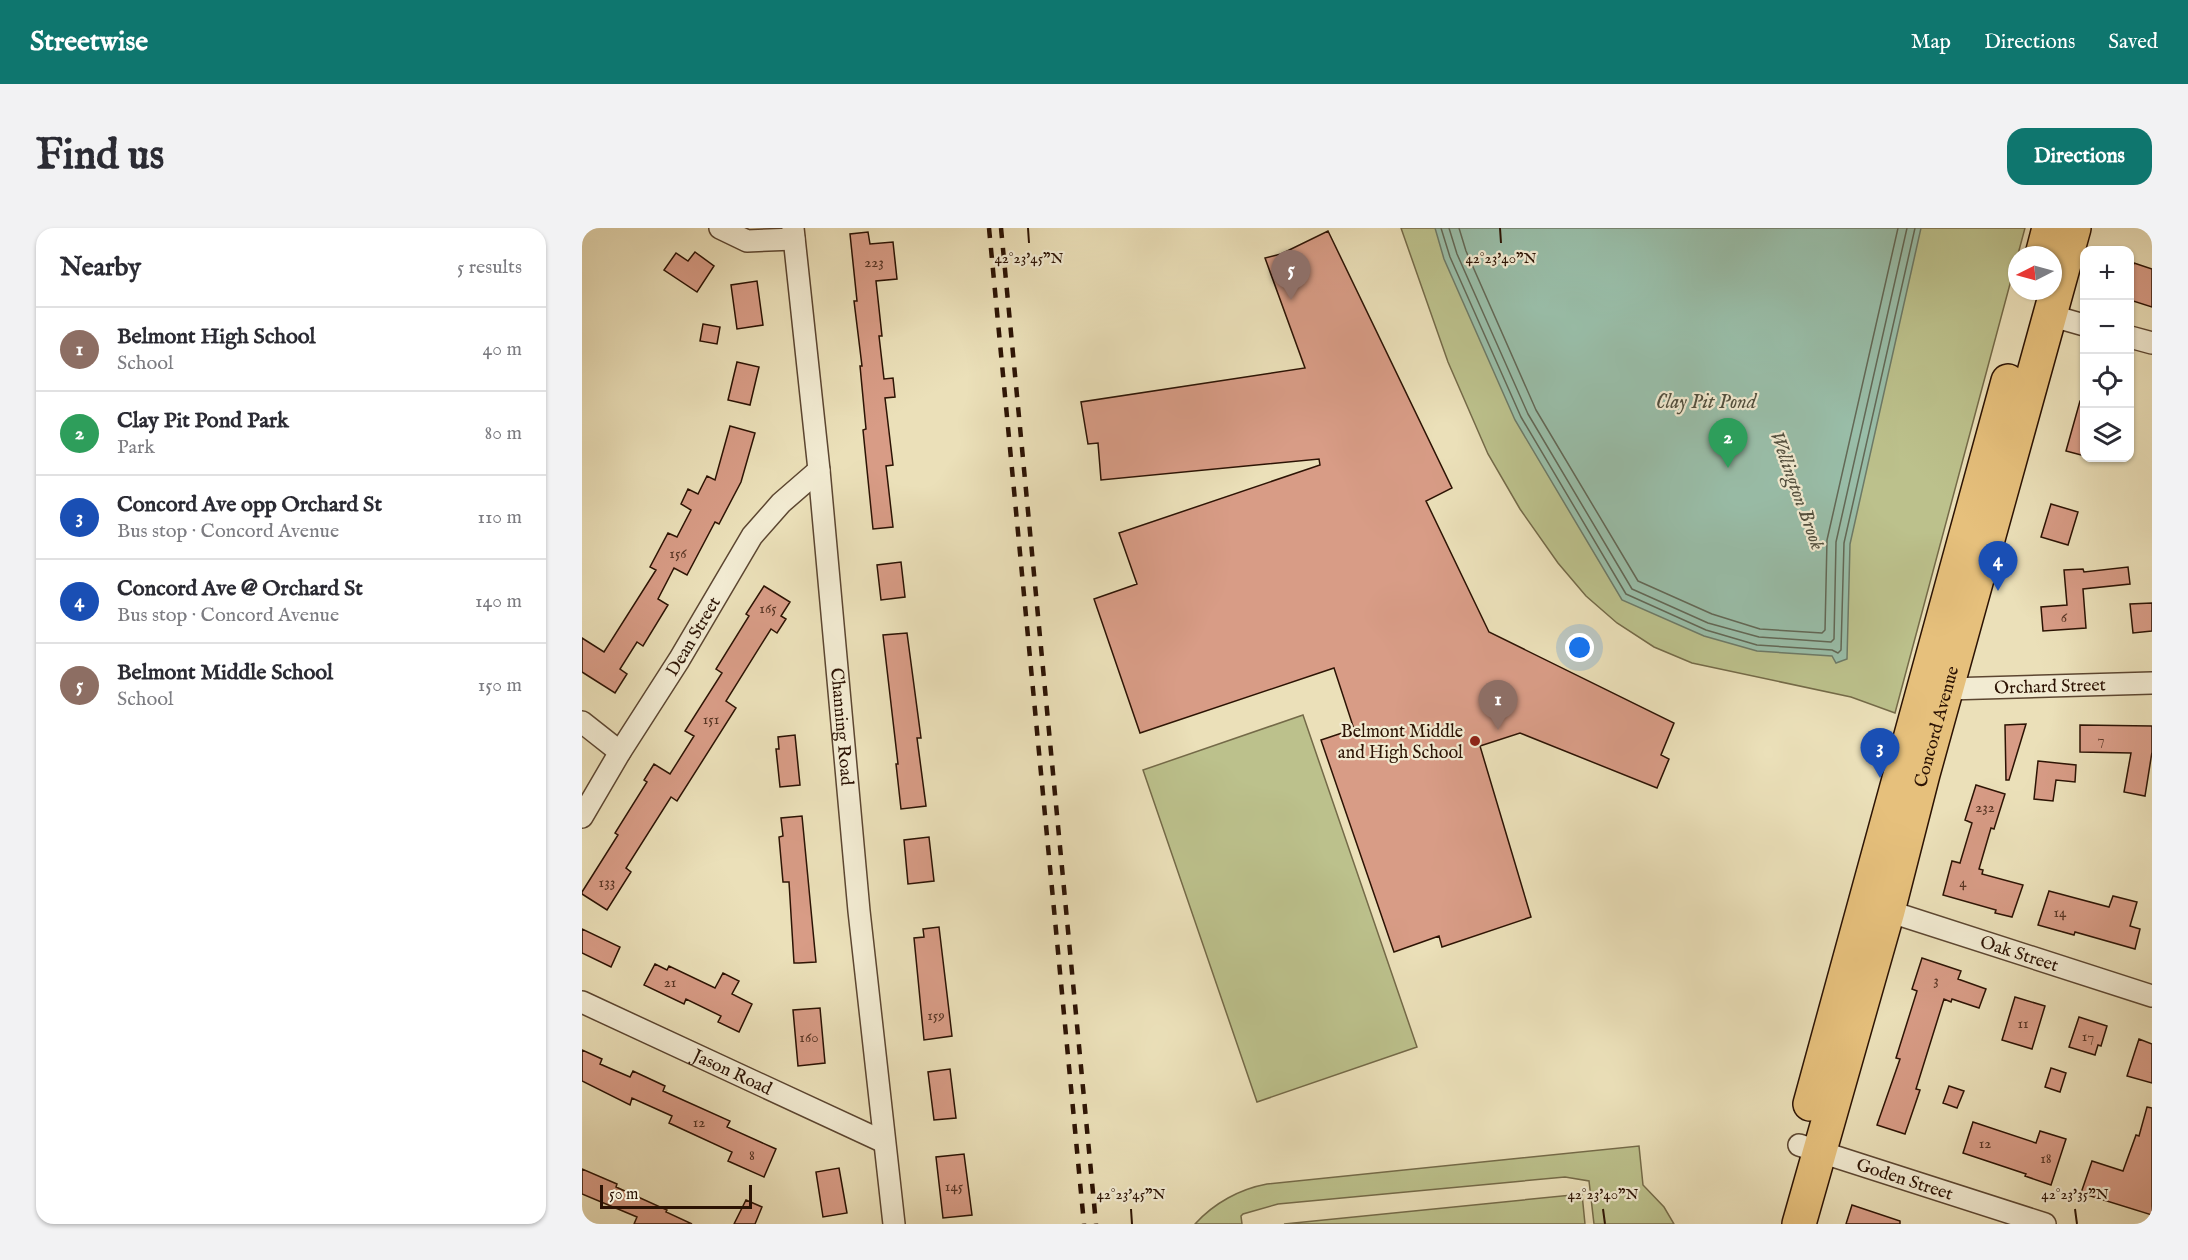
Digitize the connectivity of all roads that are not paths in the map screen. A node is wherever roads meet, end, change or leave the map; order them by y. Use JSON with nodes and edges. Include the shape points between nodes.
{"nodes":[{"id":1,"x":720,"y":228,"type":"edge"},
{"id":2,"x":2049,"y":228,"type":"edge"},
{"id":3,"x":2074,"y":228,"type":"edge"},
{"id":4,"x":793,"y":234,"type":"edge"},
{"id":5,"x":2044,"y":246,"type":"edge"},
{"id":6,"x":2036,"y":305,"type":"edge"},
{"id":7,"x":2080,"y":323,"type":"edge"},
{"id":8,"x":2134,"y":338,"type":"edge"},
{"id":9,"x":2152,"y":343,"type":"edge"},
{"id":10,"x":819,"y":470,"type":"junction"},
{"id":11,"x":2152,"y":683,"type":"edge"},
{"id":12,"x":1948,"y":688,"type":"junction"},
{"id":13,"x":582,"y":722,"type":"edge"},
{"id":14,"x":620,"y":752,"type":"junction"},
{"id":15,"x":582,"y":817,"type":"edge"},
{"id":16,"x":1888,"y":911,"type":"junction"},
{"id":17,"x":2152,"y":996,"type":"edge"},
{"id":18,"x":582,"y":1002,"type":"edge"},
{"id":19,"x":884,"y":1142,"type":"junction"},
{"id":20,"x":1810,"y":1148,"type":"junction"},
{"id":21,"x":894,"y":1224,"type":"edge"},
{"id":22,"x":1775,"y":1224,"type":"edge"},
{"id":23,"x":1798,"y":1224,"type":"edge"},
{"id":24,"x":2045,"y":1224,"type":"edge"}],
"edges":[{"from":1,"to":4,"type":"street","via":[[747,240]]},
{"from":2,"to":5,"type":"main road"},
{"from":3,"to":6,"type":"main road","name":"Concord Avenue"},
{"from":4,"to":10,"type":"street","name":"Channing Road"},
{"from":6,"to":7,"type":"street"},
{"from":6,"to":12,"type":"main road","name":"Concord Avenue"},
{"from":6,"to":20,"type":"main road","name":"Concord Avenue"},
{"from":8,"to":9,"type":"street"},
{"from":10,"to":14,"type":"street","name":"Dean Street","via":[[781,503],[752,536]]},
{"from":10,"to":19,"type":"street","name":"Channing Road","via":[[852,843]]},
{"from":11,"to":12,"type":"street","name":"Orchard Street"},
{"from":12,"to":16,"type":"main road","name":"Concord Avenue"},
{"from":13,"to":14,"type":"street"},
{"from":14,"to":15,"type":"street","name":"Dean Street"},
{"from":16,"to":17,"type":"street","name":"Oak Street"},
{"from":16,"to":20,"type":"main road","name":"Concord Avenue"},
{"from":18,"to":19,"type":"street","name":"Jason Road"},
{"from":19,"to":21,"type":"street","name":"Channing Road"},
{"from":20,"to":22,"type":"main road","name":"Concord Avenue"},
{"from":20,"to":23,"type":"main road","name":"Concord Avenue"},
{"from":20,"to":24,"type":"street","name":"Goden Street"}]}
